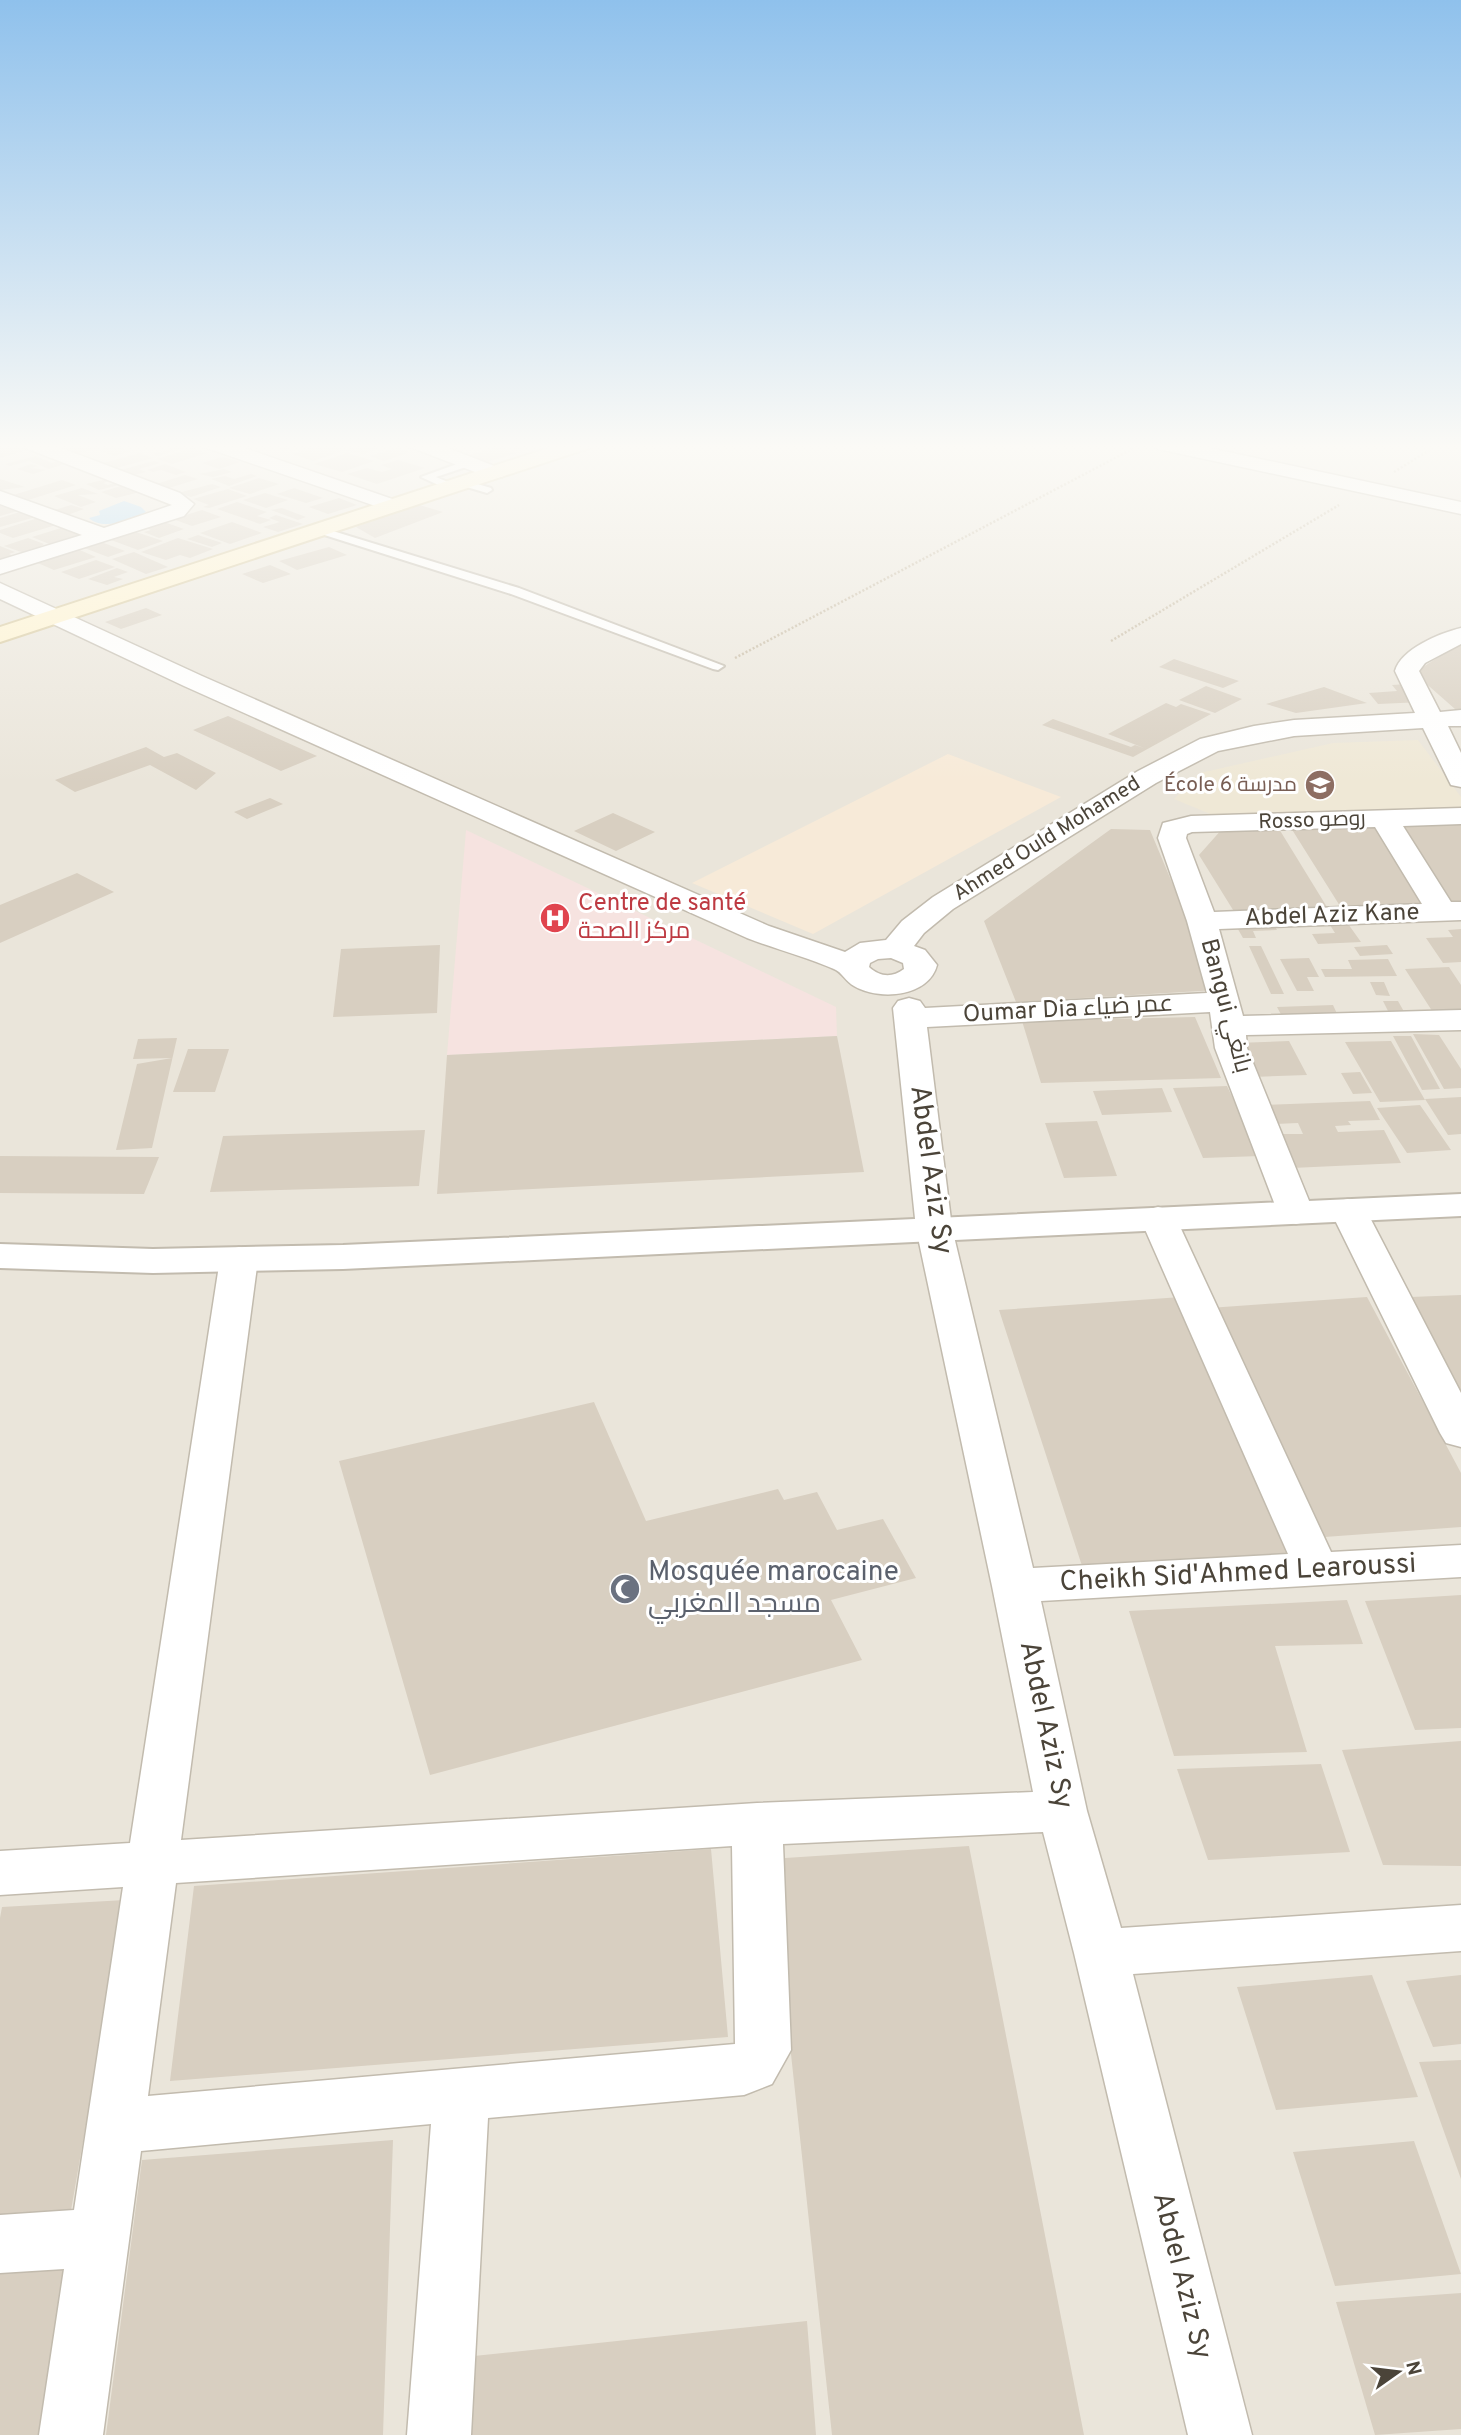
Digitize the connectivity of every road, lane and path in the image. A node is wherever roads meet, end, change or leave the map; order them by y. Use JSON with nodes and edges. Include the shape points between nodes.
{"nodes":[{"id":1,"x":33,"y":557,"type":"edge"},
{"id":2,"x":238,"y":557,"type":"edge"},
{"id":3,"x":405,"y":557,"type":"edge"},
{"id":4,"x":927,"y":557,"type":"edge"},
{"id":5,"x":1252,"y":557,"type":"edge"},
{"id":6,"x":0,"y":567,"type":"edge"},
{"id":7,"x":0,"y":590,"type":"edge"},
{"id":8,"x":58,"y":616,"type":"junction"},
{"id":9,"x":0,"y":635,"type":"edge"},
{"id":10,"x":1461,"y":635,"type":"edge"},
{"id":11,"x":1111,"y":641,"type":"dead end"},
{"id":12,"x":718,"y":666,"type":"joint"},
{"id":13,"x":1461,"y":718,"type":"edge"},
{"id":14,"x":1432,"y":719,"type":"junction"},
{"id":15,"x":1461,"y":779,"type":"edge"},
{"id":16,"x":1461,"y":816,"type":"edge"},
{"id":17,"x":1384,"y":818,"type":"junction"},
{"id":18,"x":1172,"y":838,"type":"joint"},
{"id":19,"x":1452,"y":912,"type":"edge"},
{"id":20,"x":1202,"y":921,"type":"junction"},
{"id":21,"x":895,"y":949,"type":"junction"},
{"id":22,"x":862,"y":974,"type":"junction"},
{"id":23,"x":913,"y":1000,"type":"junction"},
{"id":24,"x":1226,"y":1014,"type":"junction"},
{"id":25,"x":1461,"y":1020,"type":"edge"},
{"id":26,"x":1461,"y":1205,"type":"edge"},
{"id":27,"x":1348,"y":1210,"type":"junction"},
{"id":28,"x":1296,"y":1213,"type":"junction"},
{"id":29,"x":1158,"y":1218,"type":"junction"},
{"id":30,"x":934,"y":1228,"type":"junction"},
{"id":31,"x":0,"y":1256,"type":"edge"},
{"id":32,"x":239,"y":1259,"type":"junction"},
{"id":33,"x":1461,"y":1433,"type":"edge"},
{"id":34,"x":1461,"y":1561,"type":"edge"},
{"id":35,"x":1318,"y":1571,"type":"junction"},
{"id":36,"x":1015,"y":1586,"type":"junction"},
{"id":37,"x":1062,"y":1811,"type":"junction"},
{"id":38,"x":757,"y":1824,"type":"junction"},
{"id":39,"x":153,"y":1863,"type":"junction"},
{"id":40,"x":0,"y":1873,"type":"edge"},
{"id":41,"x":1461,"y":1927,"type":"edge"},
{"id":42,"x":1101,"y":1953,"type":"junction"},
{"id":43,"x":461,"y":2095,"type":"junction"},
{"id":44,"x":116,"y":2126,"type":"junction"},
{"id":45,"x":99,"y":2238,"type":"junction"},
{"id":46,"x":0,"y":2244,"type":"edge"},
{"id":47,"x":71,"y":2435,"type":"edge"},
{"id":48,"x":439,"y":2435,"type":"edge"},
{"id":49,"x":1220,"y":2435,"type":"edge"}],
"edges":[{"from":1,"to":6,"type":"street"},
{"from":2,"to":8,"type":"main road"},
{"from":3,"to":12,"type":"lane","via":[[515,591]]},
{"from":4,"to":12,"type":"path"},
{"from":5,"to":11,"type":"path"},
{"from":7,"to":8,"type":"street"},
{"from":8,"to":9,"type":"main road"},
{"from":8,"to":22,"type":"street","via":[[218,693]]},
{"from":10,"to":14,"type":"street","via":[[1407,667]]},
{"from":13,"to":14,"type":"street","name":"Ahmed Ould Mohamed"},
{"from":14,"to":15,"type":"street"},
{"from":14,"to":21,"type":"street","name":"Ahmed Ould Mohamed","via":[[1294,729],[1209,745],[1147,777],[943,903]]},
{"from":16,"to":17,"type":"street","name":"Rosso روصو"},
{"from":17,"to":18,"type":"street","name":"Rosso روصو","via":[[1191,824],[1173,829]]},
{"from":17,"to":19,"type":"street"},
{"from":18,"to":20,"type":"street","name":"Bangui بانغي"},
{"from":19,"to":20,"type":"street","name":"Abdel Aziz Kane"},
{"from":20,"to":24,"type":"street","name":"Bangui بانغي"},
{"from":21,"to":22,"type":"street","via":[[861,954]]},
{"from":21,"to":23,"type":"street","via":[[916,957],[922,970]]},
{"from":22,"to":23,"type":"street","via":[[891,999]]},
{"from":23,"to":24,"type":"street","name":"Oumar Dia عمر ضياء"},
{"from":23,"to":30,"type":"street","name":"Abdel Aziz Sy"},
{"from":24,"to":25,"type":"street","name":"Oumar Dia عمر ضياء"},
{"from":24,"to":28,"type":"street","name":"Bangui بانغي","via":[[1231,1048]]},
{"from":26,"to":27,"type":"street"},
{"from":27,"to":28,"type":"street"},
{"from":27,"to":33,"type":"street"},
{"from":28,"to":29,"type":"street"},
{"from":29,"to":30,"type":"street"},
{"from":29,"to":35,"type":"street"},
{"from":30,"to":32,"type":"street"},
{"from":30,"to":36,"type":"street","name":"Abdel Aziz Sy"},
{"from":31,"to":32,"type":"street"},
{"from":32,"to":39,"type":"street"},
{"from":34,"to":35,"type":"street","name":"Cheikh Sid'Ahmed Learoussi"},
{"from":35,"to":36,"type":"street","name":"Cheikh Sid'Ahmed Learoussi"},
{"from":36,"to":37,"type":"street","name":"Abdel Aziz Sy"},
{"from":37,"to":38,"type":"street"},
{"from":37,"to":42,"type":"street","name":"Abdel Aziz Sy"},
{"from":38,"to":39,"type":"street"},
{"from":38,"to":43,"type":"street","via":[[763,2050],[752,2066]]},
{"from":39,"to":40,"type":"street"},
{"from":39,"to":44,"type":"street"},
{"from":41,"to":42,"type":"street"},
{"from":42,"to":49,"type":"street","name":"Abdel Aziz Sy"},
{"from":43,"to":44,"type":"street"},
{"from":43,"to":48,"type":"street"},
{"from":44,"to":45,"type":"street"},
{"from":45,"to":46,"type":"street"},
{"from":45,"to":47,"type":"street"}]}
